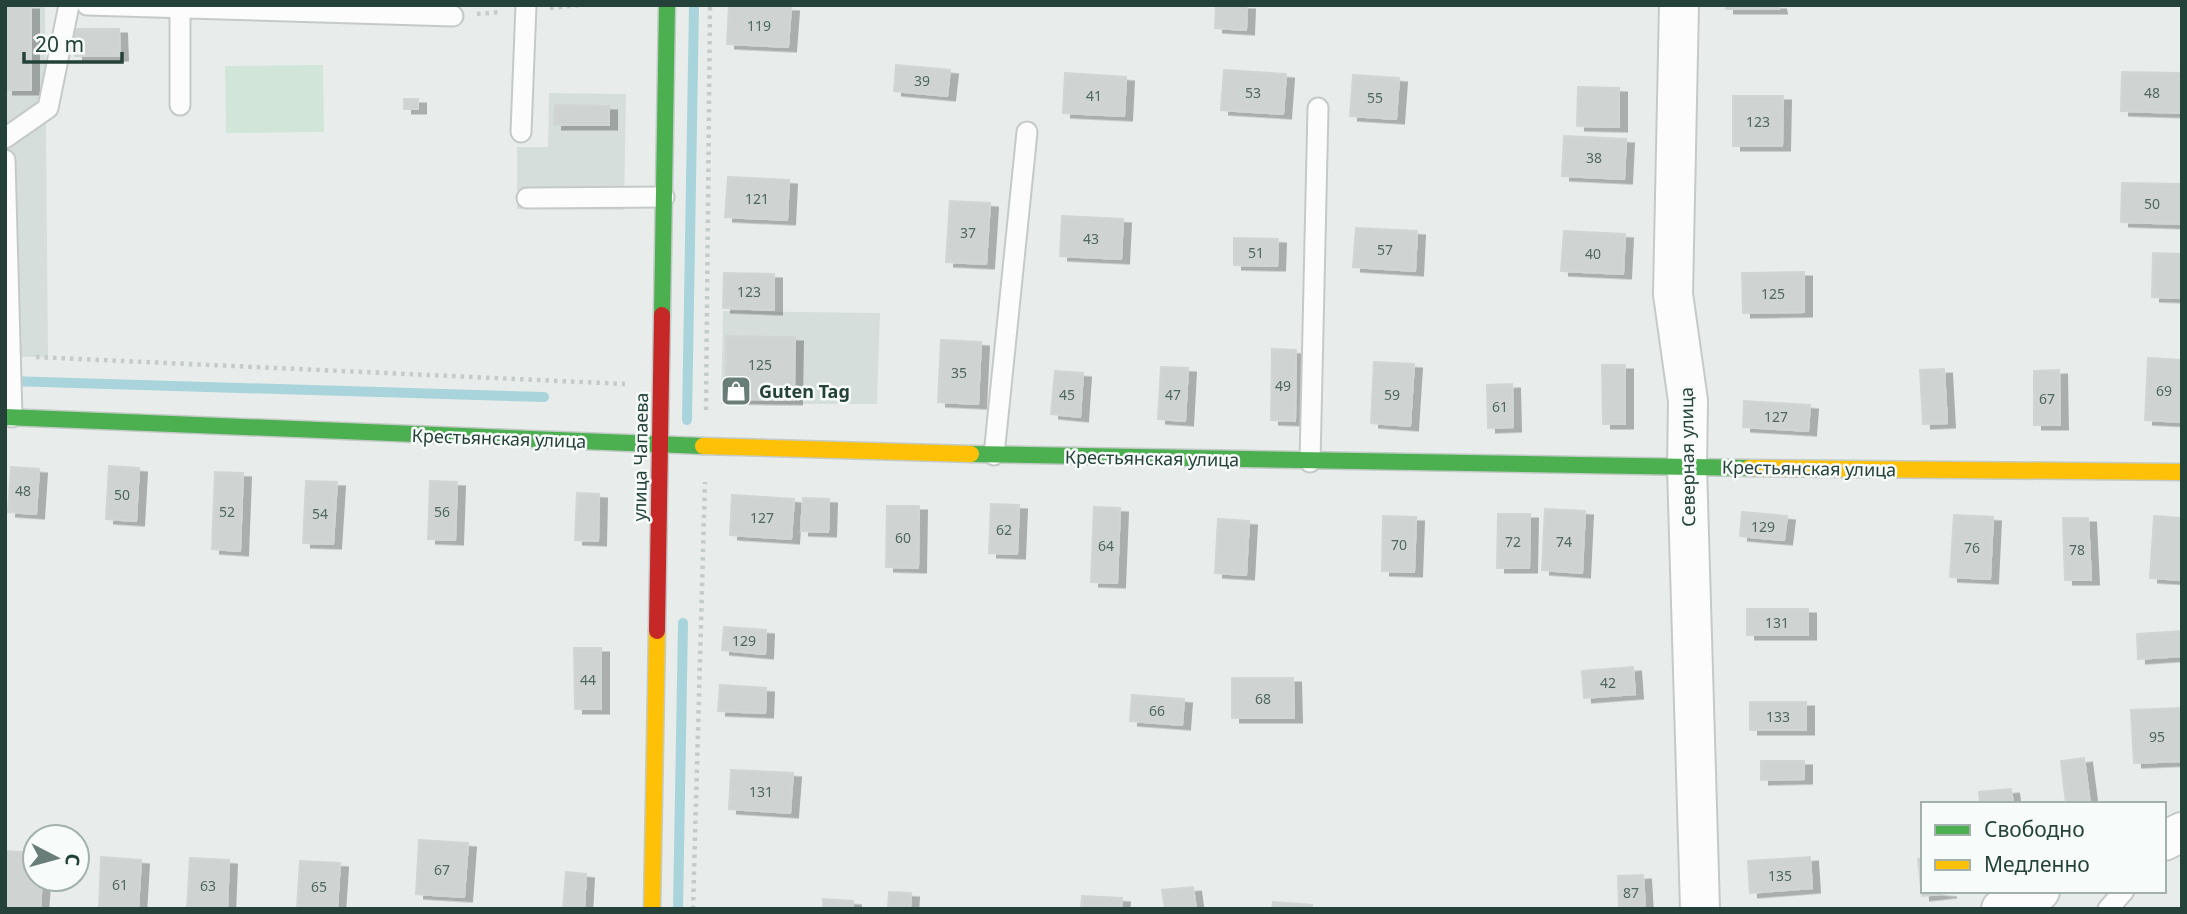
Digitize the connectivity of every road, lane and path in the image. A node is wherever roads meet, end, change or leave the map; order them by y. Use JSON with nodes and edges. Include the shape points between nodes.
{"nodes":[{"id":1,"x":69,"y":5,"type":"edge"},
{"id":2,"x":87,"y":5,"type":"edge"},
{"id":3,"x":526,"y":5,"type":"edge"},
{"id":4,"x":667,"y":5,"type":"edge"},
{"id":5,"x":1679,"y":5,"type":"edge"},
{"id":6,"x":180,"y":8,"type":"junction"},
{"id":7,"x":453,"y":16,"type":"dead end"},
{"id":8,"x":180,"y":105,"type":"dead end"},
{"id":9,"x":1318,"y":108,"type":"dead end"},
{"id":10,"x":521,"y":132,"type":"dead end"},
{"id":11,"x":1027,"y":132,"type":"dead end"},
{"id":12,"x":5,"y":138,"type":"edge"},
{"id":13,"x":5,"y":160,"type":"edge"},
{"id":14,"x":664,"y":197,"type":"junction"},
{"id":15,"x":527,"y":198,"type":"dead end"},
{"id":16,"x":11,"y":356,"type":"junction"},
{"id":17,"x":660,"y":385,"type":"junction"},
{"id":18,"x":707,"y":387,"type":"dead end"},
{"id":19,"x":9,"y":417,"type":"edge"},
{"id":20,"x":660,"y":445,"type":"junction"},
{"id":21,"x":994,"y":455,"type":"junction"},
{"id":22,"x":1310,"y":462,"type":"junction"},
{"id":23,"x":1687,"y":467,"type":"junction"},
{"id":24,"x":2182,"y":472,"type":"edge"},
{"id":25,"x":2036,"y":893,"type":"edge"},
{"id":26,"x":2122,"y":893,"type":"edge"},
{"id":27,"x":652,"y":909,"type":"edge"},
{"id":28,"x":1700,"y":909,"type":"edge"},
{"id":29,"x":2001,"y":909,"type":"edge"},
{"id":30,"x":2108,"y":909,"type":"edge"}],
"edges":[{"from":1,"to":12,"type":"lane","via":[[48,108]]},
{"from":2,"to":6,"type":"lane"},
{"from":3,"to":10,"type":"lane"},
{"from":4,"to":14,"type":"street","name":"улица Чапаева"},
{"from":5,"to":23,"type":"street","name":"Северная улица","via":[[1673,294],[1688,401]]},
{"from":6,"to":7,"type":"lane"},
{"from":6,"to":8,"type":"lane"},
{"from":9,"to":22,"type":"lane"},
{"from":11,"to":21,"type":"lane"},
{"from":13,"to":16,"type":"lane"},
{"from":14,"to":15,"type":"lane"},
{"from":14,"to":17,"type":"street","name":"улица Чапаева"},
{"from":16,"to":17,"type":"path"},
{"from":16,"to":19,"type":"lane"},
{"from":17,"to":18,"type":"path"},
{"from":17,"to":20,"type":"street","name":"улица Чапаева"},
{"from":19,"to":20,"type":"street","name":"Крестьянская улица"},
{"from":20,"to":21,"type":"street","name":"Крестьянская улица"},
{"from":20,"to":27,"type":"street","name":"улица Чапаева"},
{"from":21,"to":22,"type":"street","name":"Крестьянская улица"},
{"from":22,"to":23,"type":"street","name":"Крестьянская улица"},
{"from":23,"to":24,"type":"street","name":"Крестьянская улица"},
{"from":23,"to":28,"type":"street","name":"Северная улица"},
{"from":25,"to":29,"type":"street"},
{"from":26,"to":30,"type":"lane"}]}
